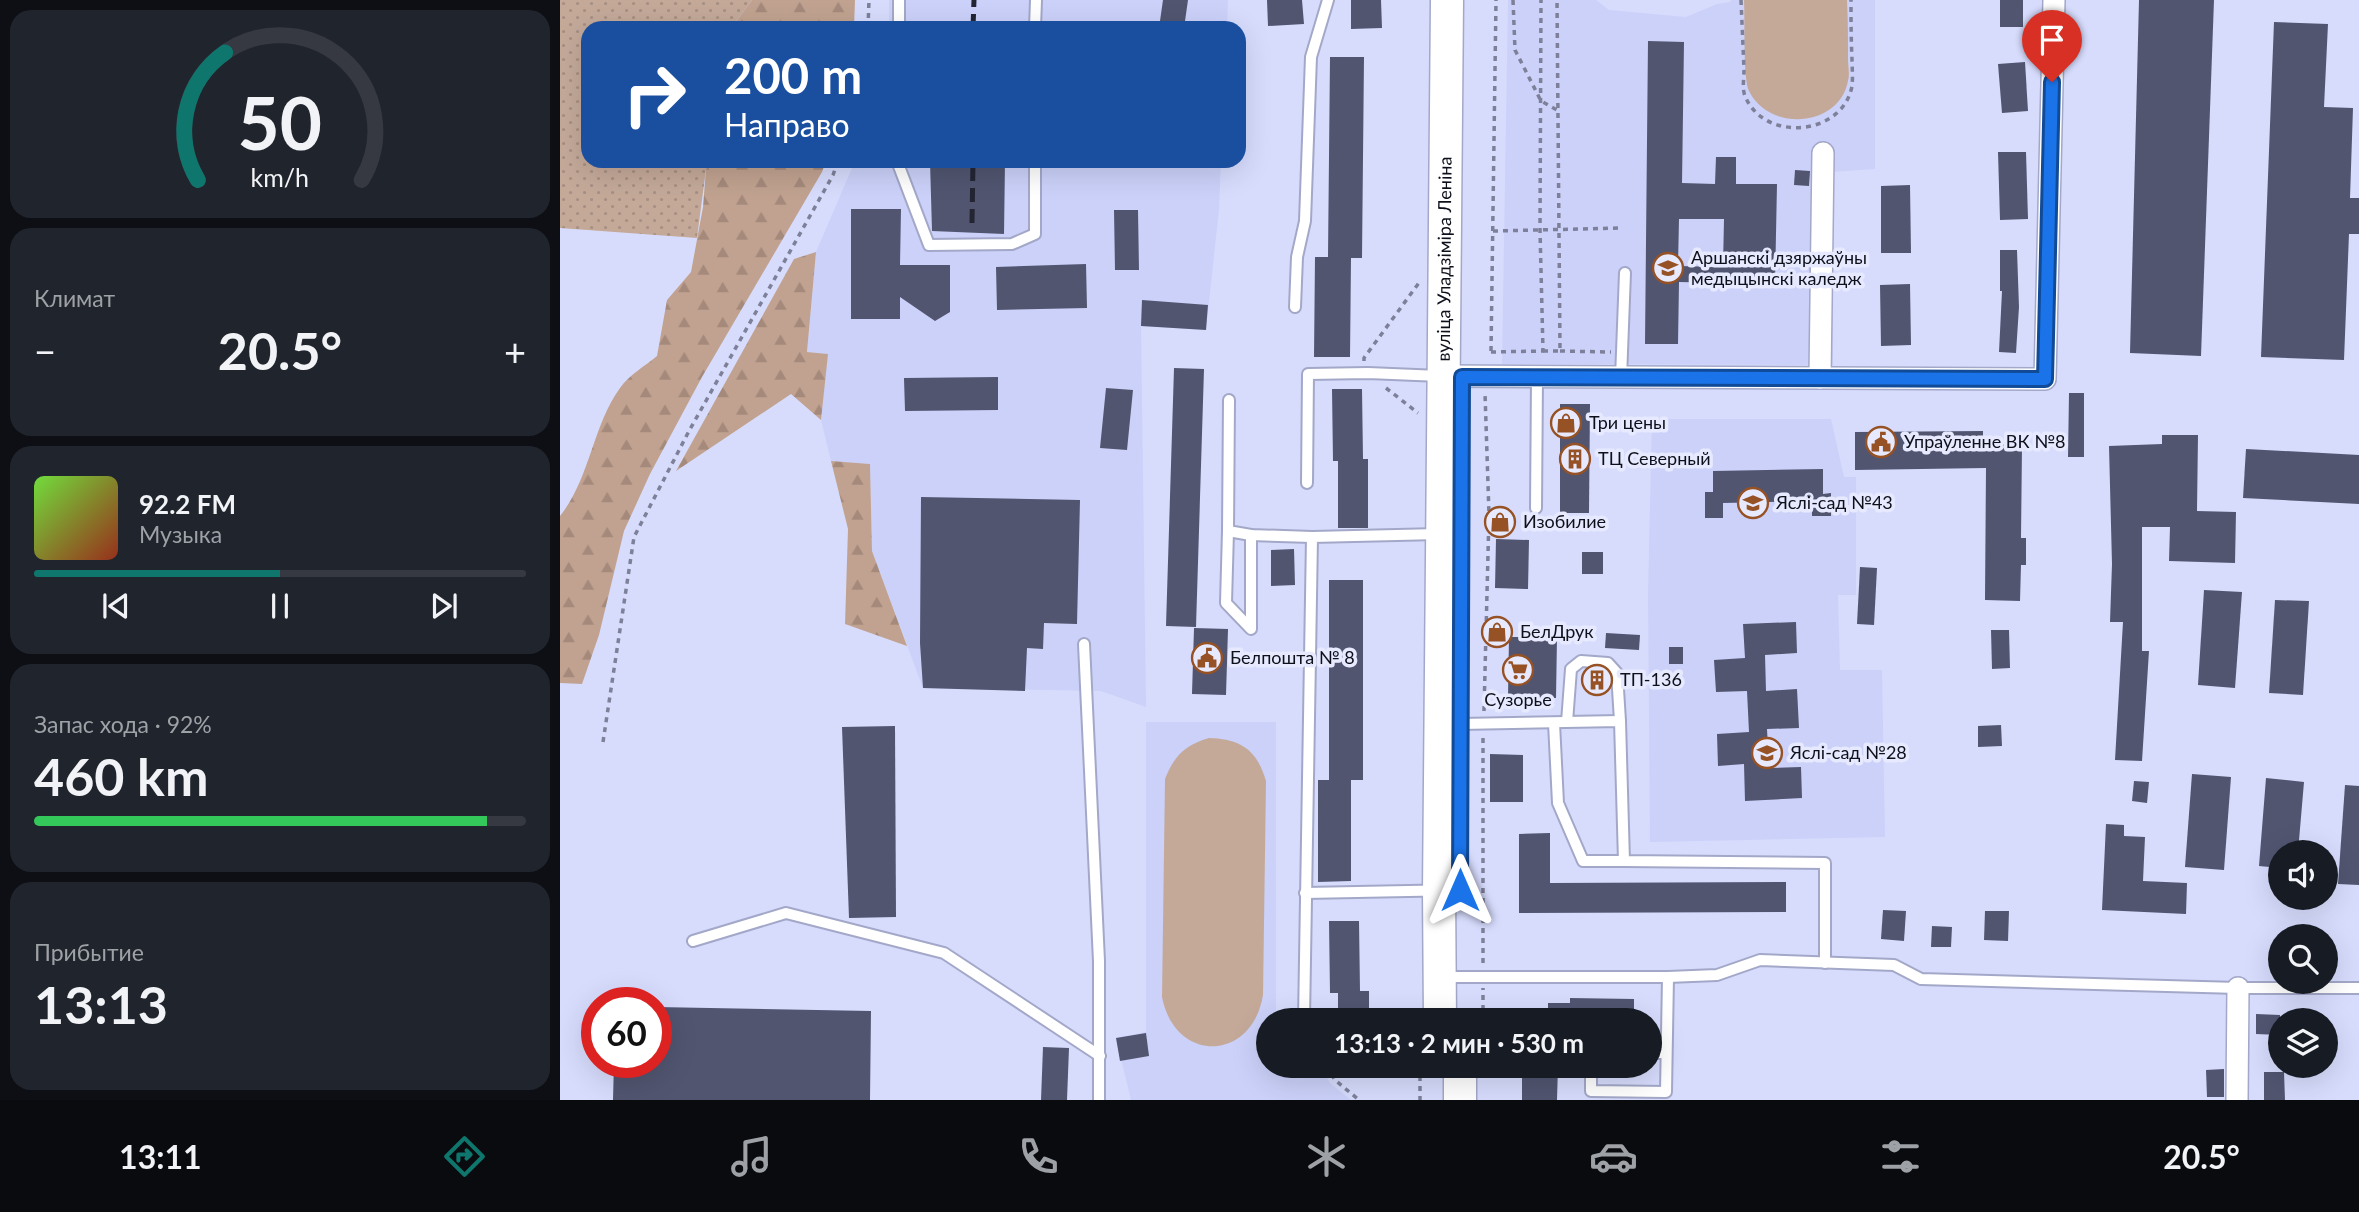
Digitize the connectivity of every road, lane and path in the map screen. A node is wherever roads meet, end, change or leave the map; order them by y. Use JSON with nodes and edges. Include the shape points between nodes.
{"nodes":[{"id":1,"x":869,"y":0,"type":"edge"},
{"id":2,"x":899,"y":0,"type":"edge"},
{"id":3,"x":1036,"y":0,"type":"edge"},
{"id":4,"x":1328,"y":0,"type":"edge"},
{"id":5,"x":1447,"y":0,"type":"edge"},
{"id":6,"x":1464,"y":0,"type":"edge"},
{"id":7,"x":1496,"y":0,"type":"edge"},
{"id":8,"x":1513,"y":0,"type":"edge"},
{"id":9,"x":1541,"y":0,"type":"edge"},
{"id":10,"x":1557,"y":0,"type":"edge"},
{"id":11,"x":1741,"y":0,"type":"edge"},
{"id":12,"x":1851,"y":0,"type":"edge"},
{"id":13,"x":2053,"y":0,"type":"edge"},
{"id":14,"x":868,"y":21,"type":"edge"},
{"id":15,"x":899,"y":21,"type":"edge"},
{"id":16,"x":1035,"y":21,"type":"edge"},
{"id":17,"x":1541,"y":101,"type":"junction"},
{"id":18,"x":1558,"y":110,"type":"junction"},
{"id":19,"x":1823,"y":153,"type":"dead end"},
{"id":20,"x":835,"y":168,"type":"edge"},
{"id":21,"x":900,"y":168,"type":"edge"},
{"id":22,"x":1035,"y":168,"type":"edge"},
{"id":23,"x":1623,"y":228,"type":"dead end"},
{"id":24,"x":1558,"y":229,"type":"junction"},
{"id":25,"x":1540,"y":230,"type":"junction"},
{"id":26,"x":1493,"y":231,"type":"junction"},
{"id":27,"x":1426,"y":273,"type":"dead end"},
{"id":28,"x":1625,"y":274,"type":"dead end"},
{"id":29,"x":1295,"y":307,"type":"dead end"},
{"id":30,"x":1543,"y":351,"type":"junction"},
{"id":31,"x":1560,"y":351,"type":"junction"},
{"id":32,"x":1491,"y":352,"type":"junction"},
{"id":33,"x":1622,"y":353,"type":"junction"},
{"id":34,"x":1491,"y":359,"type":"dead end"},
{"id":35,"x":1368,"y":373,"type":"junction"},
{"id":36,"x":1537,"y":378,"type":"junction"},
{"id":37,"x":1621,"y":378,"type":"junction"},
{"id":38,"x":1820,"y":378,"type":"junction"},
{"id":39,"x":1463,"y":381,"type":"junction"},
{"id":40,"x":1229,"y":400,"type":"dead end"},
{"id":41,"x":1423,"y":417,"type":"dead end"},
{"id":42,"x":1307,"y":483,"type":"dead end"},
{"id":43,"x":1536,"y":508,"type":"dead end"},
{"id":44,"x":1228,"y":531,"type":"junction"},
{"id":45,"x":1442,"y":534,"type":"junction"},
{"id":46,"x":1251,"y":535,"type":"junction"},
{"id":47,"x":1312,"y":537,"type":"junction"},
{"id":48,"x":1084,"y":644,"type":"dead end"},
{"id":49,"x":1620,"y":721,"type":"junction"},
{"id":50,"x":1567,"y":722,"type":"junction"},
{"id":51,"x":1472,"y":723,"type":"junction"},
{"id":52,"x":1554,"y":723,"type":"junction"},
{"id":53,"x":603,"y":742,"type":"dead end"},
{"id":54,"x":1624,"y":861,"type":"junction"},
{"id":55,"x":1449,"y":891,"type":"junction"},
{"id":56,"x":1305,"y":893,"type":"junction"},
{"id":57,"x":692,"y":941,"type":"dead end"},
{"id":58,"x":1825,"y":962,"type":"junction"},
{"id":59,"x":1462,"y":977,"type":"junction"},
{"id":60,"x":1668,"y":977,"type":"junction"},
{"id":61,"x":2238,"y":988,"type":"junction"},
{"id":62,"x":2359,"y":988,"type":"edge"},
{"id":63,"x":1304,"y":1008,"type":"edge"},
{"id":64,"x":1446,"y":1008,"type":"edge"},
{"id":65,"x":1461,"y":1008,"type":"edge"},
{"id":66,"x":1477,"y":1008,"type":"edge"},
{"id":67,"x":1662,"y":1053,"type":"edge"},
{"id":68,"x":1666,"y":1053,"type":"junction"},
{"id":69,"x":1100,"y":1056,"type":"junction"},
{"id":70,"x":1334,"y":1078,"type":"edge"},
{"id":71,"x":1420,"y":1078,"type":"edge"},
{"id":72,"x":1439,"y":1078,"type":"edge"},
{"id":73,"x":1460,"y":1078,"type":"edge"},
{"id":74,"x":1591,"y":1078,"type":"edge"},
{"id":75,"x":1098,"y":1100,"type":"edge"},
{"id":76,"x":1360,"y":1100,"type":"edge"},
{"id":77,"x":1420,"y":1100,"type":"edge"},
{"id":78,"x":1439,"y":1100,"type":"edge"},
{"id":79,"x":1460,"y":1100,"type":"edge"},
{"id":80,"x":2238,"y":1100,"type":"edge"}],
"edges":[{"from":1,"to":14,"type":"path"},
{"from":2,"to":15,"type":"lane"},
{"from":3,"to":16,"type":"lane"},
{"from":4,"to":29,"type":"lane","via":[[1311,57],[1305,220],[1297,257]]},
{"from":5,"to":39,"type":"main road","name":"вуліца Уладзіміра Леніна"},
{"from":6,"to":39,"type":"main road","name":"вуліца Уладзіміра Леніна"},
{"from":7,"to":26,"type":"path"},
{"from":8,"to":17,"type":"path","via":[[1515,50]]},
{"from":9,"to":17,"type":"path"},
{"from":10,"to":18,"type":"path"},
{"from":11,"to":12,"type":"path","via":[[1744,95],[1767,121],[1801,129],[1833,115],[1852,86]]},
{"from":13,"to":38,"type":"street","via":[[2045,379]]},
{"from":17,"to":18,"type":"path"},
{"from":17,"to":25,"type":"path"},
{"from":18,"to":24,"type":"path"},
{"from":19,"to":38,"type":"street"},
{"from":20,"to":53,"type":"path","via":[[634,537]]},
{"from":21,"to":22,"type":"lane","via":[[929,245],[1012,244],[1035,234]]},
{"from":23,"to":24,"type":"path"},
{"from":24,"to":25,"type":"path"},
{"from":24,"to":31,"type":"path"},
{"from":25,"to":26,"type":"path"},
{"from":25,"to":30,"type":"path"},
{"from":26,"to":32,"type":"path"},
{"from":27,"to":35,"type":"path","via":[[1364,358]]},
{"from":28,"to":33,"type":"lane"},
{"from":30,"to":31,"type":"path"},
{"from":30,"to":32,"type":"path"},
{"from":31,"to":33,"type":"path"},
{"from":32,"to":34,"type":"path"},
{"from":33,"to":37,"type":"lane"},
{"from":35,"to":39,"type":"lane"},
{"from":35,"to":41,"type":"path"},
{"from":35,"to":42,"type":"lane","via":[[1308,374]]},
{"from":36,"to":37,"type":"street"},
{"from":36,"to":39,"type":"street"},
{"from":36,"to":43,"type":"lane"},
{"from":37,"to":38,"type":"street"},
{"from":39,"to":45,"type":"main road","name":"вуліца Уладзіміра Леніна"},
{"from":39,"to":51,"type":"main road","name":"вуліца Уладзіміра Леніна"},
{"from":39,"to":51,"type":"path","via":[[1489,515]]},
{"from":40,"to":44,"type":"lane"},
{"from":44,"to":46,"type":"lane"},
{"from":44,"to":46,"type":"lane","via":[[1226,603],[1251,629]]},
{"from":45,"to":47,"type":"lane"},
{"from":45,"to":55,"type":"main road","name":"вуліца Уладзіміра Леніна"},
{"from":46,"to":47,"type":"lane"},
{"from":47,"to":56,"type":"lane"},
{"from":48,"to":69,"type":"lane"},
{"from":49,"to":50,"type":"lane"},
{"from":49,"to":50,"type":"lane","via":[[1617,673],[1608,663],[1581,661],[1571,669]]},
{"from":49,"to":54,"type":"lane"},
{"from":50,"to":52,"type":"lane"},
{"from":51,"to":52,"type":"lane"},
{"from":51,"to":55,"type":"main road","name":"вуліца Уладзіміра Леніна"},
{"from":51,"to":59,"type":"path"},
{"from":52,"to":54,"type":"lane","via":[[1559,803],[1583,861]]},
{"from":54,"to":58,"type":"lane","via":[[1825,863]]},
{"from":55,"to":56,"type":"lane"},
{"from":55,"to":59,"type":"main road","name":"вуліца Уладзіміра Леніна"},
{"from":56,"to":63,"type":"lane"},
{"from":57,"to":69,"type":"lane","via":[[786,913],[944,953]]},
{"from":58,"to":60,"type":"lane","via":[[1760,960],[1717,975]]},
{"from":58,"to":61,"type":"lane","via":[[1894,965],[1921,979]]},
{"from":59,"to":60,"type":"lane"},
{"from":59,"to":64,"type":"main road","name":"вуліца Уладзіміра Леніна"},
{"from":59,"to":65,"type":"main road","name":"вуліца Уладзіміра Леніна"},
{"from":59,"to":66,"type":"path"},
{"from":60,"to":68,"type":"lane"},
{"from":61,"to":62,"type":"lane"},
{"from":61,"to":80,"type":"street"},
{"from":67,"to":68,"type":"lane"},
{"from":68,"to":74,"type":"lane","via":[[1666,1092],[1591,1091]]},
{"from":69,"to":75,"type":"lane"},
{"from":70,"to":76,"type":"path"},
{"from":71,"to":77,"type":"path"},
{"from":72,"to":78,"type":"main road"},
{"from":73,"to":79,"type":"main road"}]}
